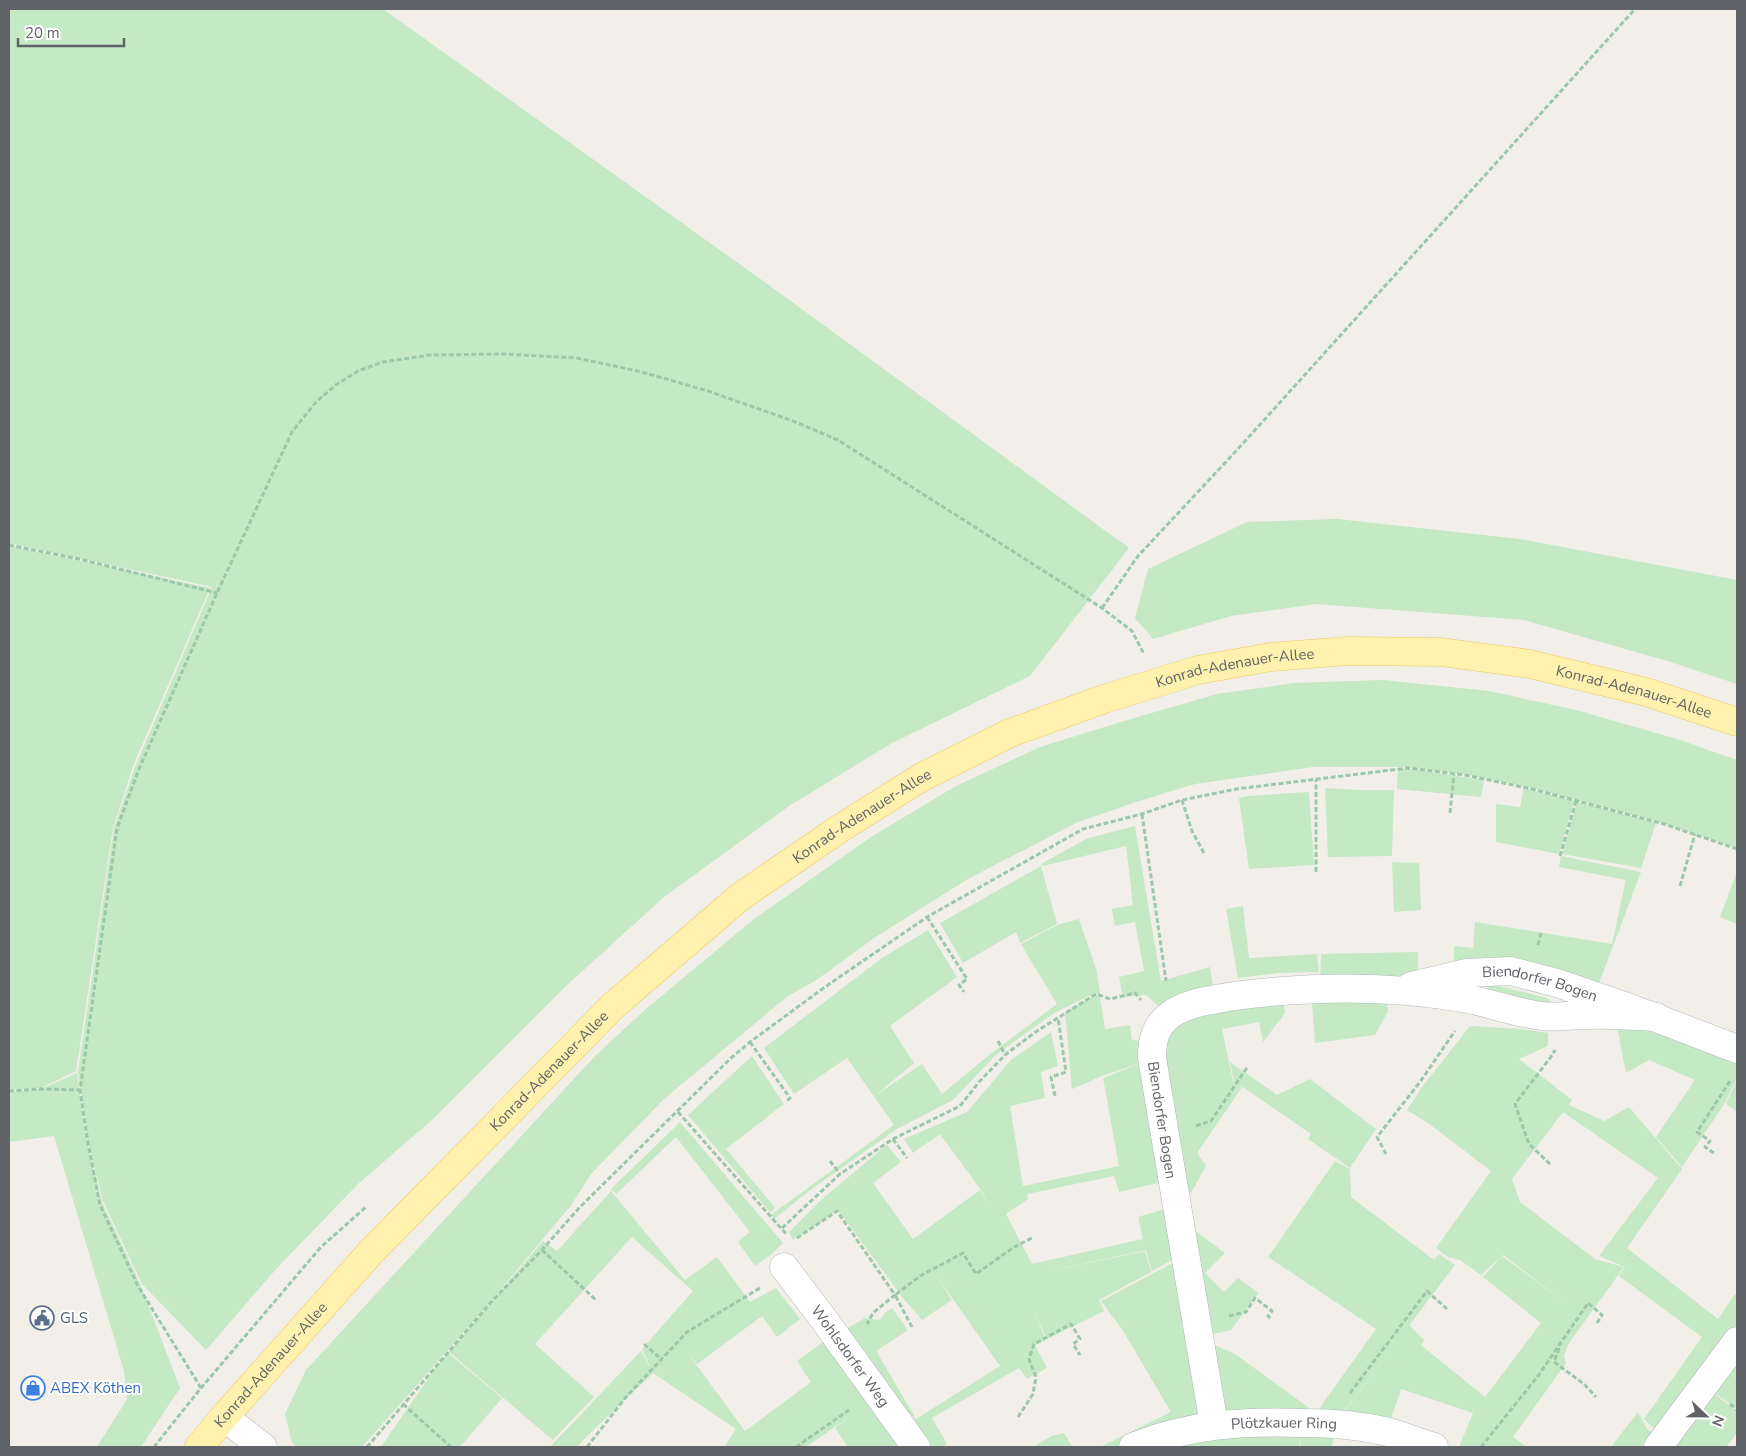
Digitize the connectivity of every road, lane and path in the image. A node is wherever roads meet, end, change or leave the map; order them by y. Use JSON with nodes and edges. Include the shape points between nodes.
{"nodes":[{"id":1,"x":1635,"y":9,"type":"edge"},
{"id":2,"x":9,"y":545,"type":"edge"},
{"id":3,"x":217,"y":593,"type":"junction"},
{"id":4,"x":1102,"y":608,"type":"junction"},
{"id":5,"x":1136,"y":657,"type":"dead end"},
{"id":6,"x":1737,"y":722,"type":"edge"},
{"id":7,"x":1454,"y":774,"type":"junction"},
{"id":8,"x":1316,"y":780,"type":"junction"},
{"id":9,"x":1182,"y":800,"type":"junction"},
{"id":10,"x":1576,"y":801,"type":"junction"},
{"id":11,"x":1450,"y":813,"type":"dead end"},
{"id":12,"x":1142,"y":814,"type":"junction"},
{"id":13,"x":1695,"y":834,"type":"junction"},
{"id":14,"x":1737,"y":849,"type":"edge"},
{"id":15,"x":1204,"y":855,"type":"dead end"},
{"id":16,"x":1560,"y":856,"type":"dead end"},
{"id":17,"x":1316,"y":872,"type":"dead end"},
{"id":18,"x":1680,"y":886,"type":"dead end"},
{"id":19,"x":927,"y":917,"type":"junction"},
{"id":20,"x":1167,"y":990,"type":"dead end"},
{"id":21,"x":1393,"y":990,"type":"junction"},
{"id":22,"x":964,"y":992,"type":"dead end"},
{"id":23,"x":1145,"y":1004,"type":"dead end"},
{"id":24,"x":1656,"y":1017,"type":"junction"},
{"id":25,"x":1058,"y":1018,"type":"junction"},
{"id":26,"x":1456,"y":1029,"type":"dead end"},
{"id":27,"x":998,"y":1041,"type":"dead end"},
{"id":28,"x":750,"y":1042,"type":"junction"},
{"id":29,"x":1555,"y":1047,"type":"dead end"},
{"id":30,"x":1737,"y":1049,"type":"edge"},
{"id":31,"x":1005,"y":1055,"type":"junction"},
{"id":32,"x":1248,"y":1066,"type":"dead end"},
{"id":33,"x":80,"y":1090,"type":"junction"},
{"id":34,"x":9,"y":1091,"type":"edge"},
{"id":35,"x":1055,"y":1096,"type":"dead end"},
{"id":36,"x":786,"y":1102,"type":"dead end"},
{"id":37,"x":678,"y":1112,"type":"junction"},
{"id":38,"x":1164,"y":1138,"type":"junction"},
{"id":39,"x":893,"y":1139,"type":"junction"},
{"id":40,"x":1714,"y":1153,"type":"dead end"},
{"id":41,"x":1386,"y":1154,"type":"dead end"},
{"id":42,"x":907,"y":1158,"type":"dead end"},
{"id":43,"x":830,"y":1161,"type":"dead end"},
{"id":44,"x":1550,"y":1164,"type":"dead end"},
{"id":45,"x":840,"y":1174,"type":"junction"},
{"id":46,"x":371,"y":1203,"type":"dead end"},
{"id":47,"x":782,"y":1228,"type":"junction"},
{"id":48,"x":1032,"y":1238,"type":"dead end"},
{"id":49,"x":542,"y":1250,"type":"junction"},
{"id":50,"x":784,"y":1267,"type":"dead end"},
{"id":51,"x":763,"y":1286,"type":"dead end"},
{"id":52,"x":895,"y":1295,"type":"junction"},
{"id":53,"x":596,"y":1300,"type":"dead end"},
{"id":54,"x":1447,"y":1309,"type":"dead end"},
{"id":55,"x":1596,"y":1323,"type":"dead end"},
{"id":56,"x":866,"y":1327,"type":"dead end"},
{"id":57,"x":912,"y":1327,"type":"dead end"},
{"id":58,"x":1737,"y":1341,"type":"edge"},
{"id":59,"x":1561,"y":1342,"type":"junction"},
{"id":60,"x":644,"y":1344,"type":"dead end"},
{"id":61,"x":1080,"y":1355,"type":"dead end"},
{"id":62,"x":662,"y":1359,"type":"junction"},
{"id":63,"x":200,"y":1388,"type":"junction"},
{"id":64,"x":1596,"y":1397,"type":"dead end"},
{"id":65,"x":403,"y":1404,"type":"junction"},
{"id":66,"x":854,"y":1406,"type":"dead end"},
{"id":67,"x":224,"y":1417,"type":"junction"},
{"id":68,"x":1018,"y":1417,"type":"dead end"},
{"id":69,"x":1329,"y":1424,"type":"junction"},
{"id":70,"x":1214,"y":1425,"type":"junction"},
{"id":71,"x":154,"y":1447,"type":"edge"},
{"id":72,"x":199,"y":1447,"type":"edge"},
{"id":73,"x":263,"y":1447,"type":"edge"},
{"id":74,"x":367,"y":1447,"type":"edge"},
{"id":75,"x":452,"y":1447,"type":"edge"},
{"id":76,"x":587,"y":1447,"type":"edge"},
{"id":77,"x":796,"y":1447,"type":"edge"},
{"id":78,"x":916,"y":1447,"type":"edge"},
{"id":79,"x":1133,"y":1447,"type":"edge"},
{"id":80,"x":1434,"y":1447,"type":"edge"},
{"id":81,"x":1482,"y":1447,"type":"edge"},
{"id":82,"x":1658,"y":1447,"type":"edge"}],
"edges":[{"from":1,"to":4,"type":"path","via":[[1238,450],[1138,556]]},
{"from":2,"to":3,"type":"path"},
{"from":3,"to":4,"type":"path","via":[[292,432],[316,402],[337,384],[358,371],[383,362],[430,355],[502,354],[577,358],[642,372],[708,391],[838,440]]},
{"from":3,"to":33,"type":"path","via":[[139,768],[117,828]]},
{"from":4,"to":5,"type":"path","via":[[1132,631],[1144,655]]},
{"from":6,"to":67,"type":"main road","name":"Konrad-Adenauer-Allee","via":[[1646,692],[1530,664],[1441,652],[1347,651],[1271,657],[1198,670],[1010,733],[922,777],[778,870],[740,897],[613,1006],[371,1252]]},
{"from":7,"to":8,"type":"path","via":[[1408,768]]},
{"from":7,"to":10,"type":"path"},
{"from":7,"to":11,"type":"path"},
{"from":8,"to":9,"type":"path","via":[[1236,789]]},
{"from":8,"to":17,"type":"path"},
{"from":9,"to":12,"type":"path"},
{"from":9,"to":15,"type":"path"},
{"from":10,"to":13,"type":"path"},
{"from":10,"to":16,"type":"path"},
{"from":12,"to":19,"type":"path","via":[[1082,829]]},
{"from":12,"to":20,"type":"path"},
{"from":13,"to":14,"type":"path"},
{"from":13,"to":18,"type":"path"},
{"from":19,"to":22,"type":"path","via":[[967,979],[959,985]]},
{"from":19,"to":28,"type":"path"},
{"from":21,"to":24,"type":"street","name":"Biendorfer Bogen","via":[[1469,999],[1544,1017]]},
{"from":21,"to":24,"type":"street","name":"Biendorfer Bogen","via":[[1466,973],[1511,971]]},
{"from":21,"to":38,"type":"street","name":"Biendorfer Bogen","via":[[1310,988],[1264,992],[1185,1006],[1169,1015],[1152,1042]]},
{"from":23,"to":25,"type":"path","via":[[1135,993],[1110,999],[1096,994]]},
{"from":24,"to":30,"type":"street","name":"Biendorfer Bogen"},
{"from":25,"to":31,"type":"path"},
{"from":25,"to":35,"type":"path","via":[[1066,1072],[1051,1077]]},
{"from":26,"to":41,"type":"path","via":[[1420,1082],[1377,1136]]},
{"from":27,"to":31,"type":"path"},
{"from":28,"to":36,"type":"path","via":[[790,1098]]},
{"from":28,"to":37,"type":"path"},
{"from":29,"to":44,"type":"path","via":[[1554,1054],[1515,1104],[1529,1144]]},
{"from":30,"to":40,"type":"path","via":[[1730,1084],[1697,1132],[1710,1141],[1705,1147]]},
{"from":31,"to":39,"type":"path","via":[[960,1106]]},
{"from":32,"to":38,"type":"path","via":[[1213,1122]]},
{"from":33,"to":34,"type":"path","via":[[41,1088]]},
{"from":33,"to":63,"type":"path","via":[[100,1205],[138,1286]]},
{"from":37,"to":47,"type":"path"},
{"from":37,"to":49,"type":"path","via":[[578,1208]]},
{"from":38,"to":70,"type":"street","name":"Biendorfer Bogen"},
{"from":39,"to":42,"type":"path"},
{"from":39,"to":45,"type":"path"},
{"from":43,"to":45,"type":"path"},
{"from":45,"to":47,"type":"path"},
{"from":46,"to":63,"type":"path","via":[[321,1247]]},
{"from":47,"to":52,"type":"path","via":[[792,1241],[837,1211]]},
{"from":48,"to":52,"type":"path","via":[[976,1274],[963,1253],[920,1276]]},
{"from":49,"to":53,"type":"path"},
{"from":49,"to":65,"type":"path","via":[[492,1300]]},
{"from":50,"to":78,"type":"street","name":"Wohlsdorfer Weg"},
{"from":51,"to":62,"type":"path","via":[[687,1332]]},
{"from":52,"to":56,"type":"path","via":[[873,1313]]},
{"from":52,"to":57,"type":"path"},
{"from":54,"to":69,"type":"path","via":[[1427,1291]]},
{"from":55,"to":59,"type":"path","via":[[1602,1314],[1588,1303]]},
{"from":58,"to":82,"type":"street"},
{"from":59,"to":64,"type":"path","via":[[1554,1362]]},
{"from":59,"to":81,"type":"path"},
{"from":60,"to":62,"type":"path"},
{"from":61,"to":68,"type":"path","via":[[1073,1344],[1080,1339],[1071,1324],[1034,1344],[1029,1360],[1036,1377],[1033,1394]]},
{"from":62,"to":76,"type":"path","via":[[626,1396]]},
{"from":63,"to":71,"type":"path"},
{"from":65,"to":74,"type":"path"},
{"from":65,"to":75,"type":"path"},
{"from":66,"to":77,"type":"path"},
{"from":67,"to":72,"type":"main road","name":"Konrad-Adenauer-Allee"},
{"from":67,"to":73,"type":"street"},
{"from":69,"to":70,"type":"street","name":"Plötzkauer Ring","via":[[1267,1422]]},
{"from":69,"to":80,"type":"street","name":"Plötzkauer Ring","via":[[1383,1431]]},
{"from":70,"to":79,"type":"street","name":"Plötzkauer Ring"}]}
